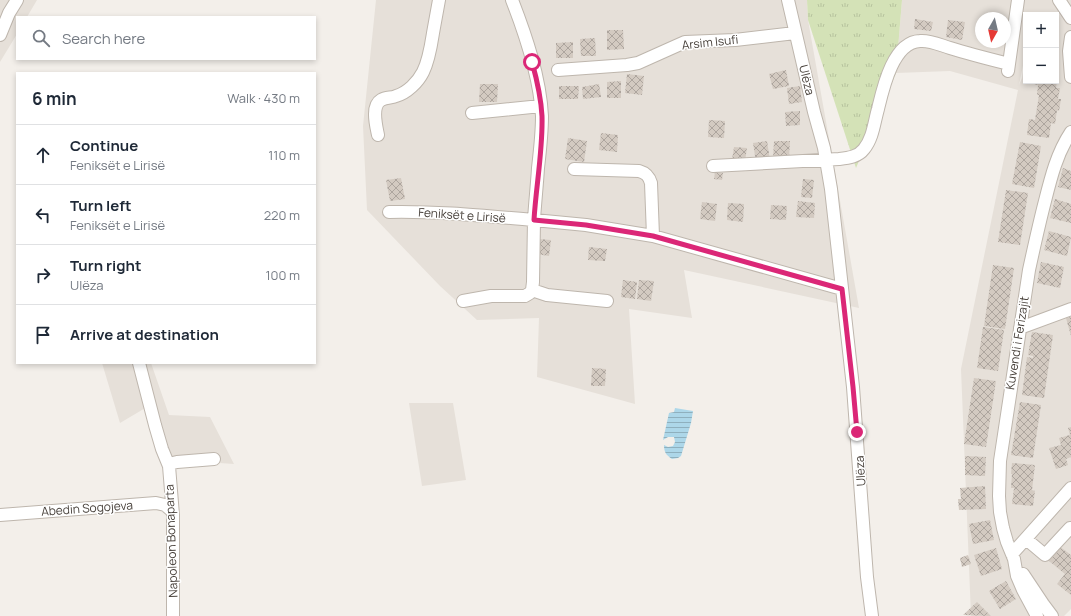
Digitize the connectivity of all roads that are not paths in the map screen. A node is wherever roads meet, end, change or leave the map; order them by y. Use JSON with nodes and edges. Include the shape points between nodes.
{"nodes":[{"id":1,"x":17,"y":0,"type":"edge"},
{"id":2,"x":439,"y":0,"type":"edge"},
{"id":3,"x":512,"y":0,"type":"edge"},
{"id":4,"x":788,"y":0,"type":"edge"},
{"id":5,"x":1018,"y":0,"type":"edge"},
{"id":6,"x":1060,"y":1,"type":"edge"},
{"id":7,"x":5,"y":11,"type":"edge"},
{"id":8,"x":1071,"y":18,"type":"edge"},
{"id":9,"x":795,"y":33,"type":"junction"},
{"id":10,"x":0,"y":35,"type":"edge"},
{"id":11,"x":1071,"y":37,"type":"edge"},
{"id":12,"x":558,"y":70,"type":"dead end"},
{"id":13,"x":1071,"y":77,"type":"edge"},
{"id":14,"x":541,"y":106,"type":"junction"},
{"id":15,"x":472,"y":113,"type":"dead end"},
{"id":16,"x":1071,"y":132,"type":"edge"},
{"id":17,"x":378,"y":134,"type":"dead end"},
{"id":18,"x":827,"y":159,"type":"junction"},
{"id":19,"x":713,"y":166,"type":"dead end"},
{"id":20,"x":574,"y":169,"type":"dead end"},
{"id":21,"x":390,"y":212,"type":"dead end"},
{"id":22,"x":534,"y":220,"type":"junction"},
{"id":23,"x":653,"y":236,"type":"junction"},
{"id":24,"x":842,"y":289,"type":"junction"},
{"id":25,"x":532,"y":290,"type":"junction"},
{"id":26,"x":463,"y":301,"type":"dead end"},
{"id":27,"x":607,"y":301,"type":"dead end"},
{"id":28,"x":1071,"y":310,"type":"edge"},
{"id":29,"x":1020,"y":328,"type":"junction"},
{"id":30,"x":139,"y":364,"type":"edge"},
{"id":31,"x":214,"y":459,"type":"dead end"},
{"id":32,"x":170,"y":466,"type":"junction"},
{"id":33,"x":1071,"y":488,"type":"edge"},
{"id":34,"x":172,"y":511,"type":"junction"},
{"id":35,"x":0,"y":514,"type":"edge"},
{"id":36,"x":1070,"y":528,"type":"dead end"},
{"id":37,"x":1026,"y":539,"type":"junction"},
{"id":38,"x":1013,"y":557,"type":"junction"},
{"id":39,"x":1035,"y":612,"type":"edge"},
{"id":40,"x":173,"y":616,"type":"edge"},
{"id":41,"x":872,"y":616,"type":"edge"},
{"id":42,"x":1052,"y":616,"type":"edge"}],
"edges":[{"from":1,"to":7,"type":"street"},
{"from":2,"to":17,"type":"street","via":[[427,62],[422,73],[405,92],[378,103],[375,113]]},
{"from":3,"to":14,"type":"street","via":[[538,82]]},
{"from":4,"to":9,"type":"street","name":"Ulëza"},
{"from":5,"to":18,"type":"street","via":[[1008,68],[932,42],[921,41],[906,45],[886,79],[872,133],[866,146],[850,158]]},
{"from":6,"to":8,"type":"street"},
{"from":7,"to":10,"type":"street"},
{"from":9,"to":12,"type":"street","name":"Arsim Isufi","via":[[735,40],[685,42],[638,63]]},
{"from":9,"to":18,"type":"street","name":"Ulëza"},
{"from":11,"to":13,"type":"street"},
{"from":14,"to":15,"type":"street"},
{"from":14,"to":22,"type":"street","via":[[542,133]]},
{"from":16,"to":29,"type":"street","name":"Kuvendi i Ferizajit","via":[[1052,173],[1029,270]]},
{"from":18,"to":19,"type":"street"},
{"from":18,"to":24,"type":"street","name":"Ulëza"},
{"from":20,"to":23,"type":"street","via":[[639,171],[648,175],[651,183]]},
{"from":21,"to":22,"type":"street","name":"Feniksët e Lirisë","via":[[417,211]]},
{"from":22,"to":23,"type":"street","name":"Feniksët e Lirisë"},
{"from":22,"to":25,"type":"street"},
{"from":23,"to":24,"type":"street","name":"Feniksët e Lirisë"},
{"from":24,"to":41,"type":"street","name":"Ulëza","via":[[853,387]]},
{"from":25,"to":26,"type":"street","via":[[524,296],[491,296]]},
{"from":25,"to":27,"type":"street"},
{"from":28,"to":29,"type":"street"},
{"from":29,"to":38,"type":"street","name":"Kuvendi i Ferizajit","via":[[999,481],[1000,512]]},
{"from":30,"to":32,"type":"street","name":"Napoleon Bonaparta","via":[[162,449]]},
{"from":31,"to":32,"type":"street","via":[[177,462]]},
{"from":32,"to":34,"type":"street","name":"Napoleon Bonaparta"},
{"from":33,"to":37,"type":"street"},
{"from":34,"to":35,"type":"street","name":"Abedin Sogojeva","via":[[165,505],[156,503]]},
{"from":34,"to":40,"type":"street","name":"Napoleon Bonaparta"},
{"from":36,"to":37,"type":"street","via":[[1045,555]]},
{"from":37,"to":38,"type":"street"},
{"from":38,"to":39,"type":"street","name":"Kuvendi i Ferizajit","via":[[1030,587]]},
{"from":39,"to":42,"type":"street","name":"Kuvendi i Ferizajit"}]}
